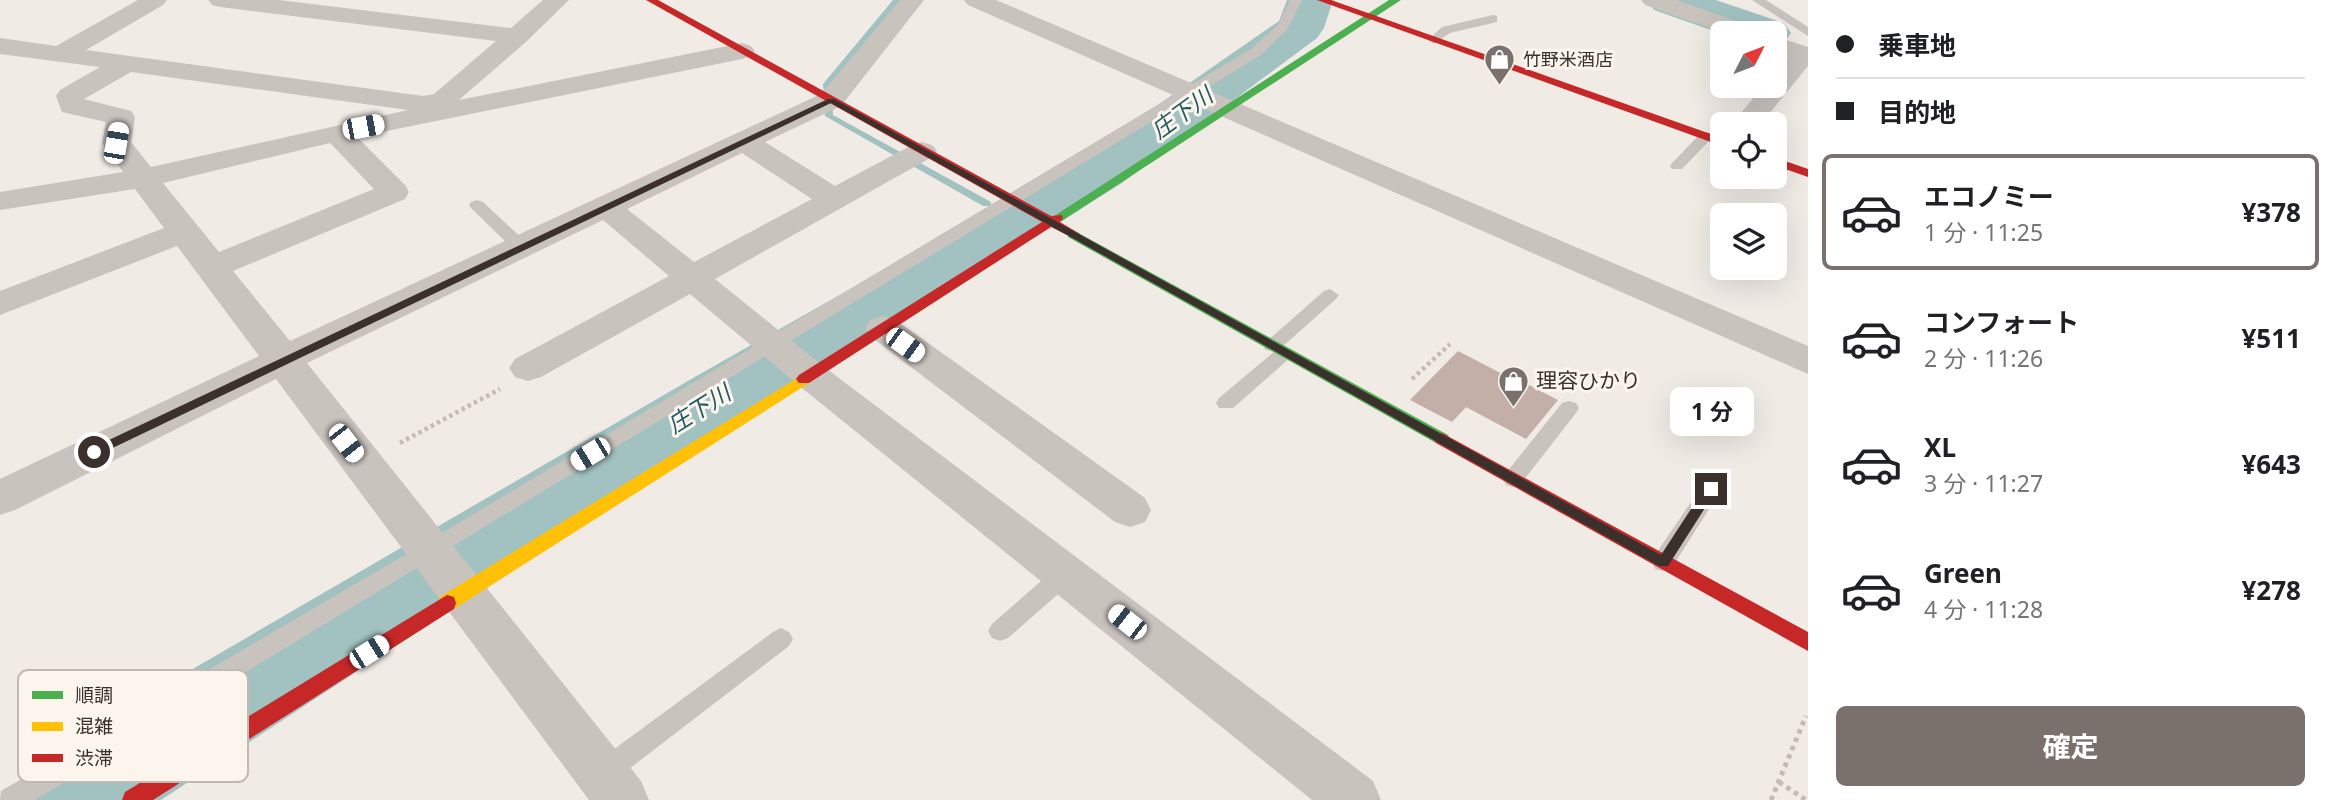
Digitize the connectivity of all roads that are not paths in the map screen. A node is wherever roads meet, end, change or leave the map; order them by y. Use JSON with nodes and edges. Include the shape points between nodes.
{"nodes":[{"id":1,"x":155,"y":0,"type":"edge"},
{"id":2,"x":220,"y":0,"type":"edge"},
{"id":3,"x":557,"y":0,"type":"edge"},
{"id":4,"x":651,"y":0,"type":"edge"},
{"id":5,"x":912,"y":0,"type":"edge"},
{"id":6,"x":976,"y":0,"type":"edge"},
{"id":7,"x":1296,"y":0,"type":"edge"},
{"id":8,"x":1322,"y":0,"type":"edge"},
{"id":9,"x":1396,"y":0,"type":"edge"},
{"id":10,"x":1653,"y":0,"type":"edge"},
{"id":11,"x":1758,"y":0,"type":"edge"},
{"id":12,"x":1369,"y":17,"type":"junction"},
{"id":13,"x":1493,"y":19,"type":"dead end"},
{"id":14,"x":1713,"y":21,"type":"edge"},
{"id":15,"x":518,"y":36,"type":"junction"},
{"id":16,"x":1434,"y":40,"type":"junction"},
{"id":17,"x":1787,"y":45,"type":"edge"},
{"id":18,"x":0,"y":46,"type":"edge"},
{"id":19,"x":1807,"y":47,"type":"edge"},
{"id":20,"x":742,"y":51,"type":"junction"},
{"id":21,"x":61,"y":54,"type":"junction"},
{"id":22,"x":127,"y":63,"type":"junction"},
{"id":23,"x":1191,"y":92,"type":"junction"},
{"id":24,"x":831,"y":100,"type":"junction"},
{"id":25,"x":404,"y":102,"type":"junction"},
{"id":26,"x":1230,"y":108,"type":"junction"},
{"id":27,"x":1756,"y":112,"type":"edge"},
{"id":28,"x":336,"y":133,"type":"junction"},
{"id":29,"x":1706,"y":136,"type":"junction"},
{"id":30,"x":1710,"y":138,"type":"edge"},
{"id":31,"x":744,"y":142,"type":"junction"},
{"id":32,"x":922,"y":151,"type":"junction"},
{"id":33,"x":1677,"y":166,"type":"dead end"},
{"id":34,"x":1787,"y":166,"type":"edge"},
{"id":35,"x":1808,"y":173,"type":"edge"},
{"id":36,"x":141,"y":174,"type":"junction"},
{"id":37,"x":834,"y":199,"type":"junction"},
{"id":38,"x":0,"y":201,"type":"edge"},
{"id":39,"x":1012,"y":201,"type":"junction"},
{"id":40,"x":477,"y":205,"type":"dead end"},
{"id":41,"x":606,"y":207,"type":"junction"},
{"id":42,"x":1044,"y":219,"type":"junction"},
{"id":43,"x":183,"y":232,"type":"junction"},
{"id":44,"x":521,"y":247,"type":"junction"},
{"id":45,"x":213,"y":267,"type":"junction"},
{"id":46,"x":691,"y":277,"type":"junction"},
{"id":47,"x":1330,"y":295,"type":"dead end"},
{"id":48,"x":0,"y":304,"type":"edge"},
{"id":49,"x":883,"y":328,"type":"junction"},
{"id":50,"x":1279,"y":349,"type":"junction"},
{"id":51,"x":790,"y":358,"type":"junction"},
{"id":52,"x":282,"y":360,"type":"junction"},
{"id":53,"x":1808,"y":361,"type":"edge"},
{"id":54,"x":528,"y":368,"type":"road end"},
{"id":55,"x":1226,"y":403,"type":"dead end"},
{"id":56,"x":1569,"y":408,"type":"dead end"},
{"id":57,"x":1513,"y":479,"type":"junction"},
{"id":58,"x":1711,"y":489,"type":"dead end"},
{"id":59,"x":0,"y":498,"type":"edge"},
{"id":60,"x":1130,"y":510,"type":"dead end"},
{"id":61,"x":1663,"y":562,"type":"junction"},
{"id":62,"x":446,"y":570,"type":"junction"},
{"id":63,"x":1065,"y":574,"type":"junction"},
{"id":64,"x":1000,"y":631,"type":"dead end"},
{"id":65,"x":781,"y":639,"type":"dead end"},
{"id":66,"x":1808,"y":642,"type":"edge"},
{"id":67,"x":248,"y":674,"type":"edge"},
{"id":68,"x":248,"y":715,"type":"edge"},
{"id":69,"x":44,"y":782,"type":"edge"},
{"id":70,"x":157,"y":782,"type":"edge"},
{"id":71,"x":612,"y":787,"type":"edge"},
{"id":72,"x":10,"y":800,"type":"edge"},
{"id":73,"x":133,"y":800,"type":"edge"},
{"id":74,"x":1354,"y":800,"type":"edge"}],
"edges":[{"from":1,"to":21,"type":"street"},
{"from":2,"to":15,"type":"street"},
{"from":3,"to":15,"type":"street"},
{"from":4,"to":20,"type":"street"},
{"from":5,"to":24,"type":"street"},
{"from":6,"to":23,"type":"street"},
{"from":7,"to":23,"type":"lane","via":[[1283,27],[1256,52]]},
{"from":8,"to":12,"type":"street"},
{"from":9,"to":12,"type":"street"},
{"from":10,"to":14,"type":"street"},
{"from":11,"to":19,"type":"lane"},
{"from":12,"to":16,"type":"street"},
{"from":12,"to":26,"type":"street"},
{"from":13,"to":16,"type":"lane","via":[[1446,30]]},
{"from":15,"to":25,"type":"street","via":[[443,100]]},
{"from":16,"to":29,"type":"street"},
{"from":17,"to":19,"type":"street"},
{"from":18,"to":21,"type":"street"},
{"from":19,"to":27,"type":"street"},
{"from":20,"to":24,"type":"street"},
{"from":20,"to":28,"type":"street"},
{"from":21,"to":22,"type":"street"},
{"from":22,"to":25,"type":"street"},
{"from":22,"to":36,"type":"street","via":[[70,96],[72,106],[121,117],[116,143]]},
{"from":23,"to":26,"type":"street"},
{"from":23,"to":39,"type":"lane"},
{"from":24,"to":31,"type":"street"},
{"from":24,"to":32,"type":"street"},
{"from":25,"to":36,"type":"street","via":[[395,109],[155,162]]},
{"from":26,"to":42,"type":"street"},
{"from":26,"to":53,"type":"street"},
{"from":28,"to":36,"type":"street"},
{"from":28,"to":45,"type":"street","via":[[394,192]]},
{"from":29,"to":30,"type":"street"},
{"from":29,"to":33,"type":"lane"},
{"from":31,"to":37,"type":"street"},
{"from":31,"to":41,"type":"street"},
{"from":32,"to":37,"type":"street"},
{"from":32,"to":39,"type":"street"},
{"from":34,"to":35,"type":"street"},
{"from":36,"to":38,"type":"street"},
{"from":36,"to":43,"type":"street"},
{"from":37,"to":46,"type":"street"},
{"from":39,"to":42,"type":"street"},
{"from":39,"to":51,"type":"lane"},
{"from":40,"to":44,"type":"lane"},
{"from":41,"to":44,"type":"street"},
{"from":41,"to":46,"type":"street"},
{"from":42,"to":49,"type":"street"},
{"from":42,"to":50,"type":"street"},
{"from":43,"to":45,"type":"street"},
{"from":43,"to":48,"type":"street"},
{"from":44,"to":52,"type":"street"},
{"from":45,"to":52,"type":"street"},
{"from":46,"to":51,"type":"street"},
{"from":46,"to":54,"type":"street"},
{"from":47,"to":50,"type":"lane"},
{"from":49,"to":51,"type":"street"},
{"from":49,"to":60,"type":"street"},
{"from":50,"to":55,"type":"lane"},
{"from":50,"to":57,"type":"street"},
{"from":51,"to":62,"type":"lane"},
{"from":51,"to":62,"type":"street"},
{"from":51,"to":63,"type":"street"},
{"from":52,"to":59,"type":"street"},
{"from":52,"to":62,"type":"street"},
{"from":56,"to":57,"type":"lane"},
{"from":57,"to":61,"type":"street"},
{"from":58,"to":61,"type":"lane"},
{"from":61,"to":66,"type":"street"},
{"from":62,"to":67,"type":"lane"},
{"from":62,"to":68,"type":"street"},
{"from":62,"to":71,"type":"street"},
{"from":63,"to":64,"type":"lane"},
{"from":63,"to":74,"type":"street"},
{"from":65,"to":71,"type":"lane"},
{"from":69,"to":72,"type":"lane"},
{"from":70,"to":73,"type":"street"}]}
